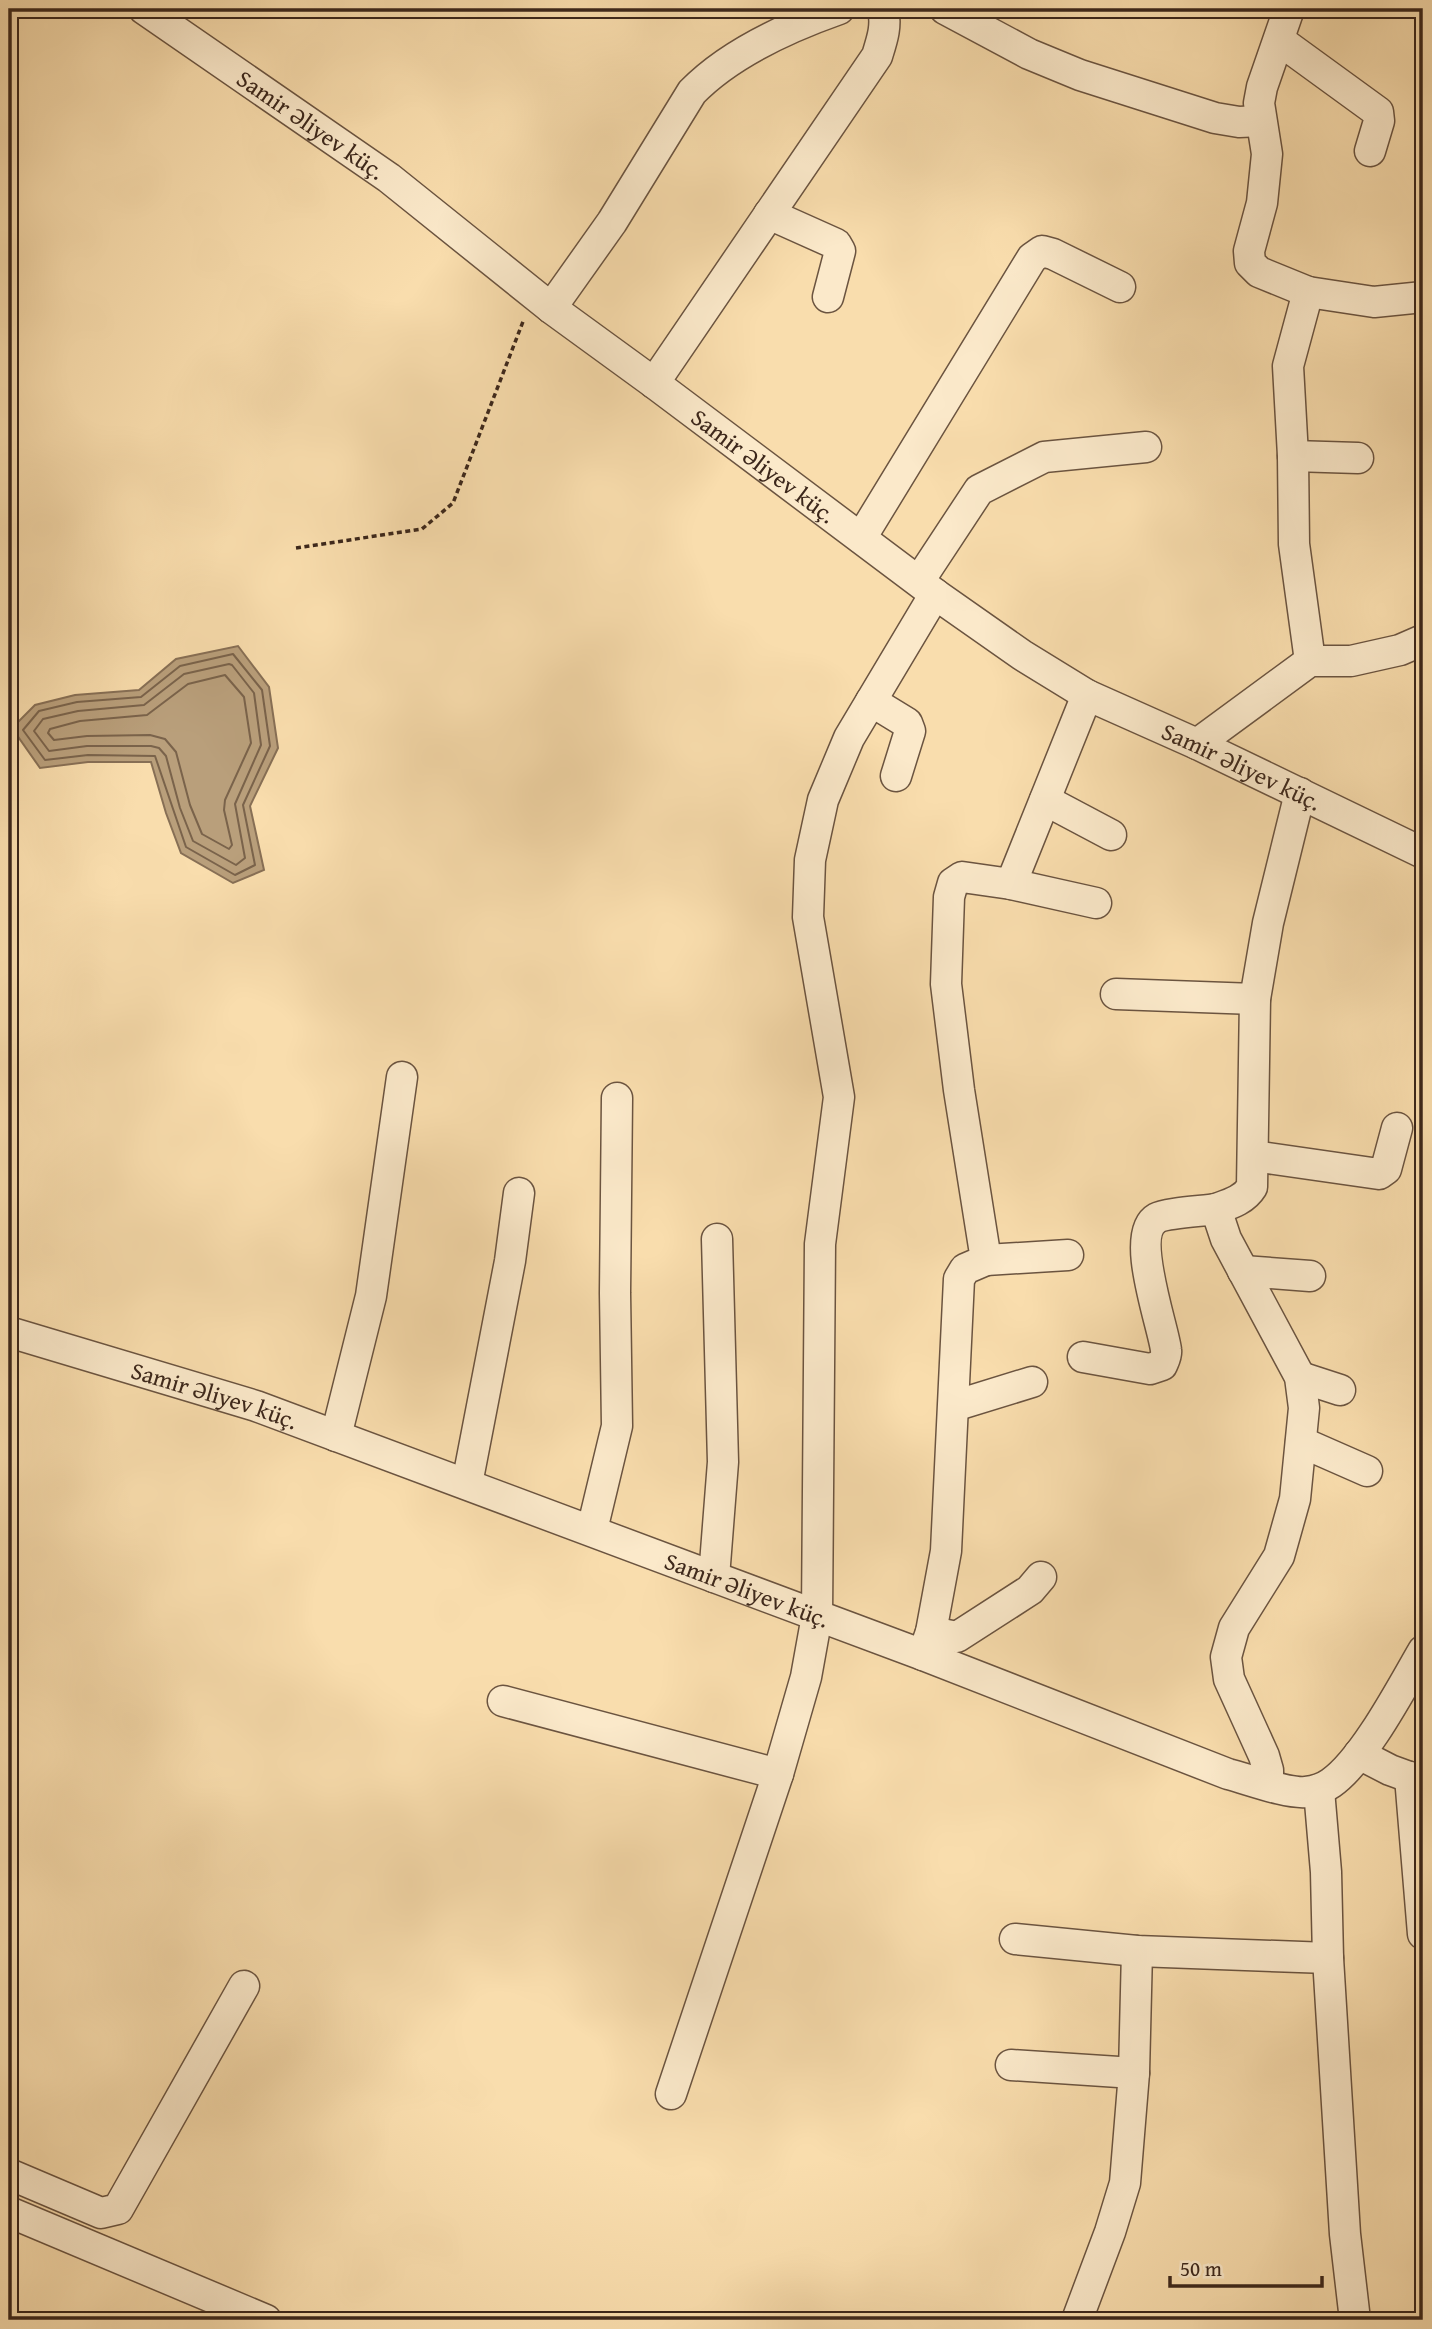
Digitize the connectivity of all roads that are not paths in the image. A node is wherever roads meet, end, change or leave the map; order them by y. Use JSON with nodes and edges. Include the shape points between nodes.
{"nodes":[{"id":1,"x":144,"y":9,"type":"edge"},
{"id":2,"x":839,"y":9,"type":"edge"},
{"id":3,"x":883,"y":9,"type":"edge"},
{"id":4,"x":945,"y":9,"type":"edge"},
{"id":5,"x":1289,"y":9,"type":"edge"},
{"id":6,"x":1279,"y":40,"type":"junction"},
{"id":7,"x":1261,"y":121,"type":"junction"},
{"id":8,"x":1370,"y":151,"type":"dead end"},
{"id":9,"x":769,"y":214,"type":"junction"},
{"id":10,"x":1120,"y":287,"type":"dead end"},
{"id":11,"x":1308,"y":292,"type":"junction"},
{"id":12,"x":828,"y":297,"type":"dead end"},
{"id":13,"x":1423,"y":297,"type":"edge"},
{"id":14,"x":543,"y":302,"type":"junction"},
{"id":15,"x":654,"y":383,"type":"junction"},
{"id":16,"x":1146,"y":447,"type":"dead end"},
{"id":17,"x":1293,"y":456,"type":"junction"},
{"id":18,"x":1358,"y":458,"type":"dead end"},
{"id":19,"x":861,"y":537,"type":"junction"},
{"id":20,"x":927,"y":588,"type":"junction"},
{"id":21,"x":1416,"y":650,"type":"edge"},
{"id":22,"x":1310,"y":661,"type":"junction"},
{"id":23,"x":1087,"y":695,"type":"junction"},
{"id":24,"x":871,"y":701,"type":"junction"},
{"id":25,"x":1197,"y":744,"type":"junction"},
{"id":26,"x":896,"y":776,"type":"dead end"},
{"id":27,"x":1300,"y":793,"type":"junction"},
{"id":28,"x":1045,"y":800,"type":"junction"},
{"id":29,"x":1111,"y":835,"type":"dead end"},
{"id":30,"x":1423,"y":853,"type":"edge"},
{"id":31,"x":1011,"y":884,"type":"junction"},
{"id":32,"x":1096,"y":903,"type":"dead end"},
{"id":33,"x":1116,"y":994,"type":"dead end"},
{"id":34,"x":1255,"y":999,"type":"junction"},
{"id":35,"x":402,"y":1077,"type":"dead end"},
{"id":36,"x":617,"y":1098,"type":"dead end"},
{"id":37,"x":1397,"y":1128,"type":"dead end"},
{"id":38,"x":1253,"y":1156,"type":"junction"},
{"id":39,"x":519,"y":1193,"type":"dead end"},
{"id":40,"x":1216,"y":1209,"type":"junction"},
{"id":41,"x":717,"y":1239,"type":"dead end"},
{"id":42,"x":1068,"y":1255,"type":"dead end"},
{"id":43,"x":986,"y":1260,"type":"junction"},
{"id":44,"x":1243,"y":1271,"type":"junction"},
{"id":45,"x":1310,"y":1276,"type":"dead end"},
{"id":46,"x":9,"y":1332,"type":"edge"},
{"id":47,"x":1083,"y":1357,"type":"dead end"},
{"id":48,"x":1300,"y":1377,"type":"junction"},
{"id":49,"x":1032,"y":1382,"type":"dead end"},
{"id":50,"x":1340,"y":1390,"type":"dead end"},
{"id":51,"x":954,"y":1405,"type":"junction"},
{"id":52,"x":336,"y":1436,"type":"junction"},
{"id":53,"x":1301,"y":1442,"type":"junction"},
{"id":54,"x":1367,"y":1471,"type":"dead end"},
{"id":55,"x":467,"y":1484,"type":"junction"},
{"id":56,"x":592,"y":1530,"type":"junction"},
{"id":57,"x":715,"y":1577,"type":"junction"},
{"id":58,"x":1041,"y":1577,"type":"dead end"},
{"id":59,"x":817,"y":1616,"type":"junction"},
{"id":60,"x":927,"y":1643,"type":"junction"},
{"id":61,"x":1423,"y":1651,"type":"edge"},
{"id":62,"x":503,"y":1701,"type":"dead end"},
{"id":63,"x":1359,"y":1754,"type":"junction"},
{"id":64,"x":778,"y":1774,"type":"junction"},
{"id":65,"x":1417,"y":1780,"type":"edge"},
{"id":66,"x":1268,"y":1785,"type":"junction"},
{"id":67,"x":1319,"y":1790,"type":"junction"},
{"id":68,"x":1423,"y":1934,"type":"edge"},
{"id":69,"x":1014,"y":1939,"type":"dead end"},
{"id":70,"x":1137,"y":1951,"type":"junction"},
{"id":71,"x":1328,"y":1958,"type":"junction"},
{"id":72,"x":244,"y":1986,"type":"dead end"},
{"id":73,"x":1011,"y":2065,"type":"dead end"},
{"id":74,"x":1134,"y":2073,"type":"junction"},
{"id":75,"x":671,"y":2094,"type":"dead end"},
{"id":76,"x":9,"y":2174,"type":"edge"},
{"id":77,"x":9,"y":2212,"type":"edge"},
{"id":78,"x":266,"y":2320,"type":"edge"},
{"id":79,"x":1077,"y":2320,"type":"edge"},
{"id":80,"x":1355,"y":2320,"type":"edge"}],
"edges":[{"from":1,"to":14,"type":"street","name":"Samir Əliyev küç.","via":[[389,178]]},
{"from":2,"to":14,"type":"street","via":[[793,26],[705,79],[692,92],[612,222]]},
{"from":3,"to":9,"type":"street","via":[[883,39],[877,56]]},
{"from":4,"to":7,"type":"street","via":[[1029,54],[1080,75],[1215,118]]},
{"from":5,"to":6,"type":"street"},
{"from":6,"to":7,"type":"street","via":[[1262,87]]},
{"from":6,"to":8,"type":"street","via":[[1378,112]]},
{"from":7,"to":11,"type":"street","via":[[1267,154],[1250,262],[1259,272]]},
{"from":9,"to":12,"type":"street","via":[[836,244],[840,251]]},
{"from":9,"to":15,"type":"street"},
{"from":10,"to":19,"type":"street","via":[[1053,254],[1042,251],[1032,258]]},
{"from":11,"to":13,"type":"street","via":[[1374,302]]},
{"from":11,"to":17,"type":"street","via":[[1288,366]]},
{"from":14,"to":15,"type":"street","name":"Samir Əliyev küç."},
{"from":15,"to":19,"type":"street","name":"Samir Əliyev küç."},
{"from":16,"to":20,"type":"street","via":[[1044,457],[979,490]]},
{"from":17,"to":18,"type":"street"},
{"from":17,"to":22,"type":"street","via":[[1294,544]]},
{"from":19,"to":20,"type":"street","name":"Samir Əliyev küç."},
{"from":20,"to":23,"type":"street","name":"Samir Əliyev küç."},
{"from":20,"to":24,"type":"street"},
{"from":21,"to":22,"type":"street","via":[[1351,661]]},
{"from":22,"to":25,"type":"street"},
{"from":23,"to":25,"type":"street","name":"Samir Əliyev küç."},
{"from":23,"to":28,"type":"street"},
{"from":24,"to":26,"type":"street","via":[[907,723],[910,731]]},
{"from":24,"to":59,"type":"street","via":[[849,738],[823,800],[810,860],[808,917],[839,1097],[820,1244]]},
{"from":25,"to":27,"type":"street","name":"Samir Əliyev küç."},
{"from":27,"to":30,"type":"street","name":"Samir Əliyev küç."},
{"from":27,"to":34,"type":"street","via":[[1268,923]]},
{"from":28,"to":29,"type":"street"},
{"from":28,"to":31,"type":"street"},
{"from":31,"to":32,"type":"street"},
{"from":31,"to":43,"type":"street","via":[[962,877],[953,883],[950,897],[946,985]]},
{"from":33,"to":34,"type":"street"},
{"from":34,"to":38,"type":"street"},
{"from":35,"to":52,"type":"street","via":[[371,1296]]},
{"from":36,"to":56,"type":"street","via":[[617,1426]]},
{"from":37,"to":38,"type":"street","via":[[1387,1169],[1379,1174]]},
{"from":38,"to":40,"type":"street","via":[[1248,1193]]},
{"from":39,"to":55,"type":"street"},
{"from":40,"to":44,"type":"street"},
{"from":40,"to":47,"type":"street","via":[[1157,1218],[1150,1226],[1148,1276],[1167,1352],[1162,1365],[1150,1369]]},
{"from":41,"to":57,"type":"street","via":[[723,1462]]},
{"from":42,"to":43,"type":"street"},
{"from":43,"to":51,"type":"street","via":[[965,1269],[959,1279]]},
{"from":44,"to":45,"type":"street"},
{"from":44,"to":48,"type":"street"},
{"from":46,"to":52,"type":"street","name":"Samir Əliyev küç.","via":[[213,1393]]},
{"from":48,"to":50,"type":"street"},
{"from":48,"to":53,"type":"street","via":[[1304,1408]]},
{"from":49,"to":51,"type":"street"},
{"from":51,"to":60,"type":"street","via":[[946,1550]]},
{"from":52,"to":55,"type":"street","name":"Samir Əliyev küç."},
{"from":53,"to":54,"type":"street"},
{"from":53,"to":66,"type":"street","via":[[1295,1499],[1279,1556],[1234,1628],[1226,1657],[1229,1679],[1264,1756]]},
{"from":55,"to":56,"type":"street","name":"Samir Əliyev küç."},
{"from":56,"to":57,"type":"street","name":"Samir Əliyev küç."},
{"from":57,"to":59,"type":"street","name":"Samir Əliyev küç."},
{"from":58,"to":60,"type":"street","via":[[1030,1590],[957,1637]]},
{"from":59,"to":60,"type":"street","name":"Samir Əliyev küç."},
{"from":59,"to":64,"type":"street","via":[[806,1677]]},
{"from":60,"to":66,"type":"street","name":"Samir Əliyev küç.","via":[[1228,1774]]},
{"from":61,"to":63,"type":"street"},
{"from":62,"to":64,"type":"street"},
{"from":63,"to":65,"type":"street"},
{"from":63,"to":67,"type":"street"},
{"from":64,"to":75,"type":"street"},
{"from":65,"to":68,"type":"street"},
{"from":66,"to":67,"type":"street","name":"Samir Əliyev küç.","via":[[1303,1793]]},
{"from":67,"to":71,"type":"street"},
{"from":69,"to":70,"type":"street"},
{"from":70,"to":71,"type":"street"},
{"from":70,"to":74,"type":"street"},
{"from":71,"to":80,"type":"street","via":[[1345,2234]]},
{"from":72,"to":76,"type":"street","via":[[118,2209],[101,2213]]},
{"from":73,"to":74,"type":"street"},
{"from":74,"to":79,"type":"street","via":[[1125,2183]]},
{"from":77,"to":78,"type":"street"}]}
